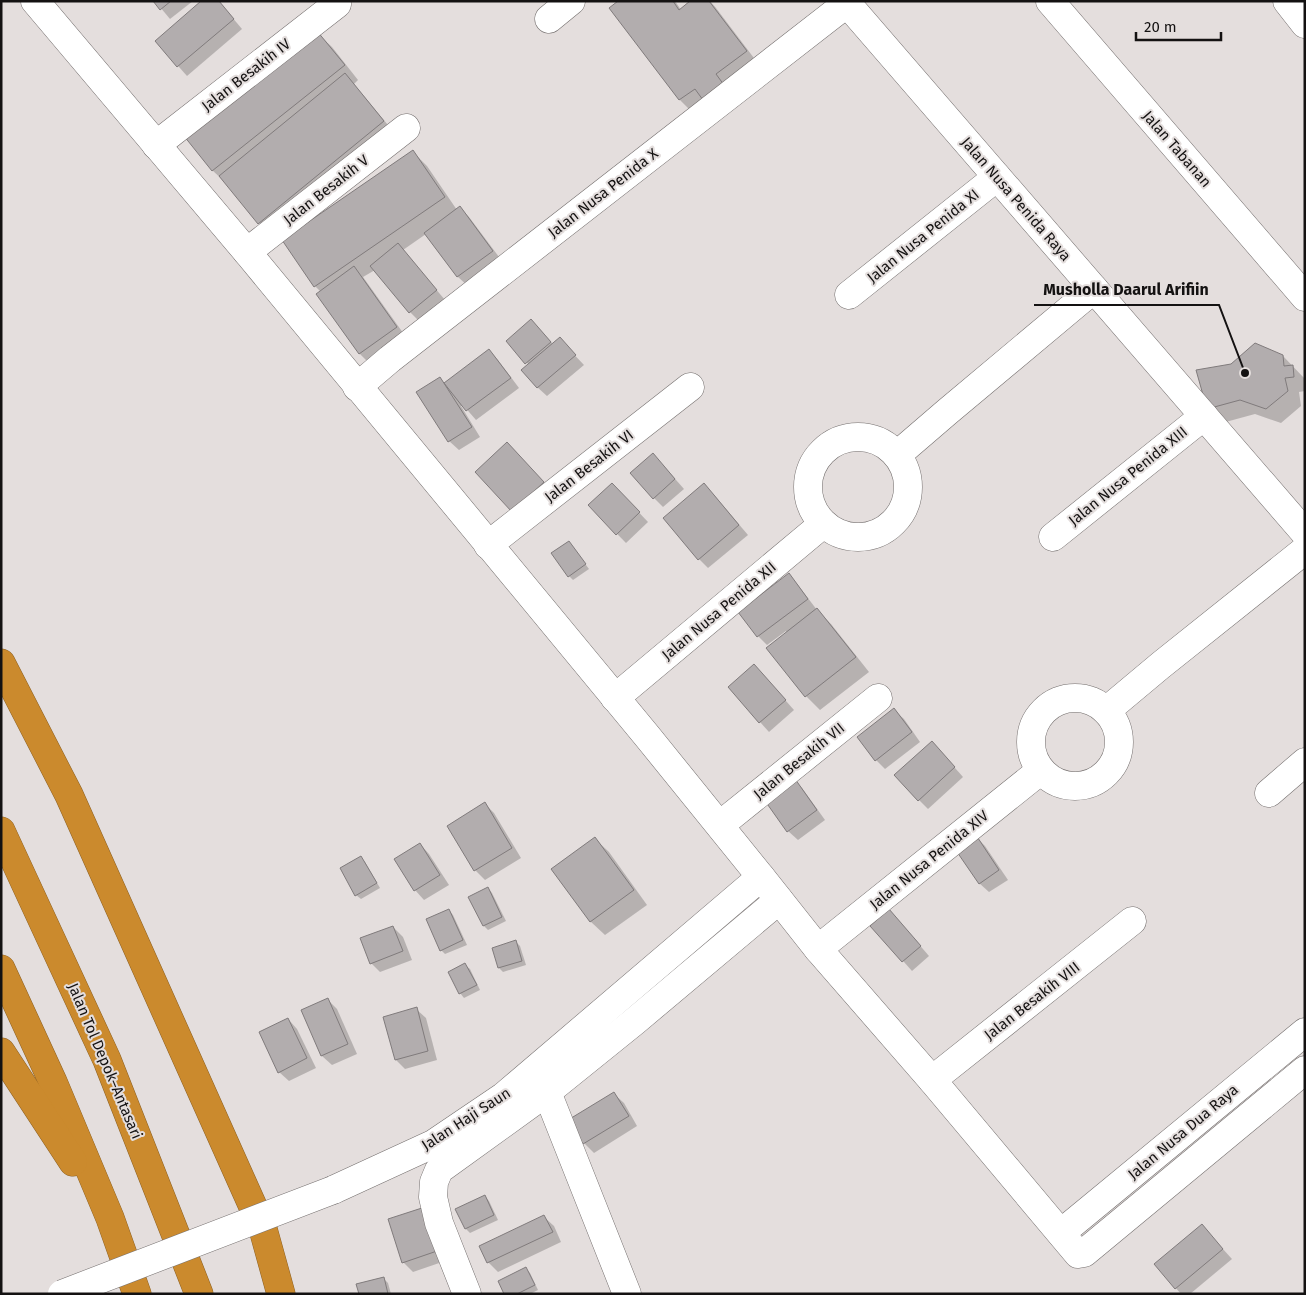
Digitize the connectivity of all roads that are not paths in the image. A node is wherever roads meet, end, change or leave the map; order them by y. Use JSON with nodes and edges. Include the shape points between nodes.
{"nodes":[{"id":1,"x":571,"y":1,"type":"edge"},
{"id":2,"x":1050,"y":1,"type":"edge"},
{"id":3,"x":1287,"y":1,"type":"edge"},
{"id":4,"x":847,"y":2,"type":"edge"},
{"id":5,"x":336,"y":4,"type":"dead end"},
{"id":6,"x":46,"y":5,"type":"edge"},
{"id":7,"x":550,"y":19,"type":"dead end"},
{"id":8,"x":1305,"y":24,"type":"edge"},
{"id":9,"x":406,"y":128,"type":"dead end"},
{"id":10,"x":156,"y":145,"type":"junction"},
{"id":11,"x":997,"y":177,"type":"junction"},
{"id":12,"x":246,"y":252,"type":"junction"},
{"id":13,"x":1094,"y":289,"type":"junction"},
{"id":14,"x":849,"y":295,"type":"dead end"},
{"id":15,"x":1305,"y":298,"type":"edge"},
{"id":16,"x":357,"y":387,"type":"junction"},
{"id":17,"x":690,"y":387,"type":"dead end"},
{"id":18,"x":1204,"y":416,"type":"junction"},
{"id":19,"x":897,"y":455,"type":"junction"},
{"id":20,"x":824,"y":524,"type":"junction"},
{"id":21,"x":1305,"y":533,"type":"edge"},
{"id":22,"x":1052,"y":537,"type":"dead end"},
{"id":23,"x":488,"y":545,"type":"junction"},
{"id":24,"x":1305,"y":550,"type":"edge"},
{"id":25,"x":1,"y":663,"type":"edge"},
{"id":26,"x":615,"y":698,"type":"junction"},
{"id":27,"x":878,"y":698,"type":"dead end"},
{"id":28,"x":1106,"y":710,"type":"junction"},
{"id":29,"x":1305,"y":762,"type":"edge"},
{"id":30,"x":1040,"y":770,"type":"junction"},
{"id":31,"x":1269,"y":793,"type":"dead end"},
{"id":32,"x":720,"y":825,"type":"junction"},
{"id":33,"x":1,"y":831,"type":"edge"},
{"id":34,"x":761,"y":877,"type":"junction"},
{"id":35,"x":779,"y":900,"type":"junction"},
{"id":36,"x":1132,"y":921,"type":"dead end"},
{"id":37,"x":818,"y":949,"type":"junction"},
{"id":38,"x":1,"y":969,"type":"edge"},
{"id":39,"x":1305,"y":1032,"type":"edge"},
{"id":40,"x":1,"y":1052,"type":"edge"},
{"id":41,"x":1305,"y":1070,"type":"edge"},
{"id":42,"x":932,"y":1080,"type":"junction"},
{"id":43,"x":548,"y":1092,"type":"junction"},
{"id":44,"x":110,"y":1218,"type":"junction"},
{"id":45,"x":1061,"y":1233,"type":"junction"},
{"id":46,"x":62,"y":1294,"type":"edge"},
{"id":47,"x":137,"y":1294,"type":"edge"},
{"id":48,"x":199,"y":1294,"type":"edge"},
{"id":49,"x":281,"y":1294,"type":"edge"},
{"id":50,"x":467,"y":1294,"type":"edge"},
{"id":51,"x":627,"y":1294,"type":"edge"}],
"edges":[{"from":1,"to":7,"type":"street"},
{"from":2,"to":15,"type":"street","name":"Jalan Tabanan"},
{"from":3,"to":8,"type":"street"},
{"from":4,"to":11,"type":"street","name":"Jalan Nusa Penida Raya"},
{"from":4,"to":16,"type":"street","name":"Jalan Nusa Penida X"},
{"from":5,"to":10,"type":"street","name":"Jalan Besakih IV"},
{"from":6,"to":10,"type":"street"},
{"from":9,"to":12,"type":"street","name":"Jalan Besakih V"},
{"from":10,"to":12,"type":"street"},
{"from":11,"to":13,"type":"street","name":"Jalan Nusa Penida Raya"},
{"from":11,"to":14,"type":"street","name":"Jalan Nusa Penida XI"},
{"from":12,"to":16,"type":"street"},
{"from":13,"to":18,"type":"street","name":"Jalan Nusa Penida Raya"},
{"from":13,"to":19,"type":"street"},
{"from":16,"to":23,"type":"street"},
{"from":17,"to":23,"type":"street","name":"Jalan Besakih VI"},
{"from":18,"to":21,"type":"street","name":"Jalan Nusa Penida Raya"},
{"from":18,"to":22,"type":"street","name":"Jalan Nusa Penida XIII"},
{"from":19,"to":20,"type":"street","via":[[905,468],[908,490],[902,512],[892,524],[865,537],[850,537]]},
{"from":19,"to":20,"type":"street","via":[[884,444],[866,437],[848,438],[831,445],[818,458],[810,474],[808,492],[813,510]]},
{"from":20,"to":26,"type":"street","name":"Jalan Nusa Penida XII"},
{"from":23,"to":26,"type":"street"},
{"from":24,"to":28,"type":"street"},
{"from":25,"to":49,"type":"highway","via":[[69,795],[263,1229]]},
{"from":26,"to":32,"type":"street"},
{"from":27,"to":32,"type":"street","name":"Jalan Besakih VII"},
{"from":28,"to":30,"type":"street","via":[[1083,698],[1069,698],[1045,710],[1031,732],[1033,759]]},
{"from":28,"to":30,"type":"street","via":[[1119,739],[1117,755],[1110,769],[1098,780],[1083,786],[1068,786],[1052,781]]},
{"from":29,"to":31,"type":"street"},
{"from":30,"to":37,"type":"street","name":"Jalan Nusa Penida XIV"},
{"from":32,"to":34,"type":"street"},
{"from":33,"to":48,"type":"highway","name":"Jalan Tol Depok–Antasari","via":[[107,1060]]},
{"from":34,"to":35,"type":"street"},
{"from":34,"to":46,"type":"street","name":"Jalan Haji Saun","bridge":true,"via":[[504,1096],[434,1144],[334,1190]]},
{"from":35,"to":37,"type":"street"},
{"from":35,"to":43,"type":"street"},
{"from":36,"to":42,"type":"street","name":"Jalan Besakih VIII"},
{"from":37,"to":42,"type":"street"},
{"from":38,"to":44,"type":"highway"},
{"from":39,"to":45,"type":"street","name":"Jalan Nusa Dua Raya"},
{"from":40,"to":44,"type":"highway"},
{"from":41,"to":45,"type":"street","name":"Jalan Nusa Dua Raya","via":[[1081,1254]]},
{"from":42,"to":45,"type":"street"},
{"from":43,"to":50,"type":"street","via":[[439,1170],[434,1182],[433,1197],[440,1223]]},
{"from":43,"to":51,"type":"street"},
{"from":44,"to":47,"type":"highway"}]}
